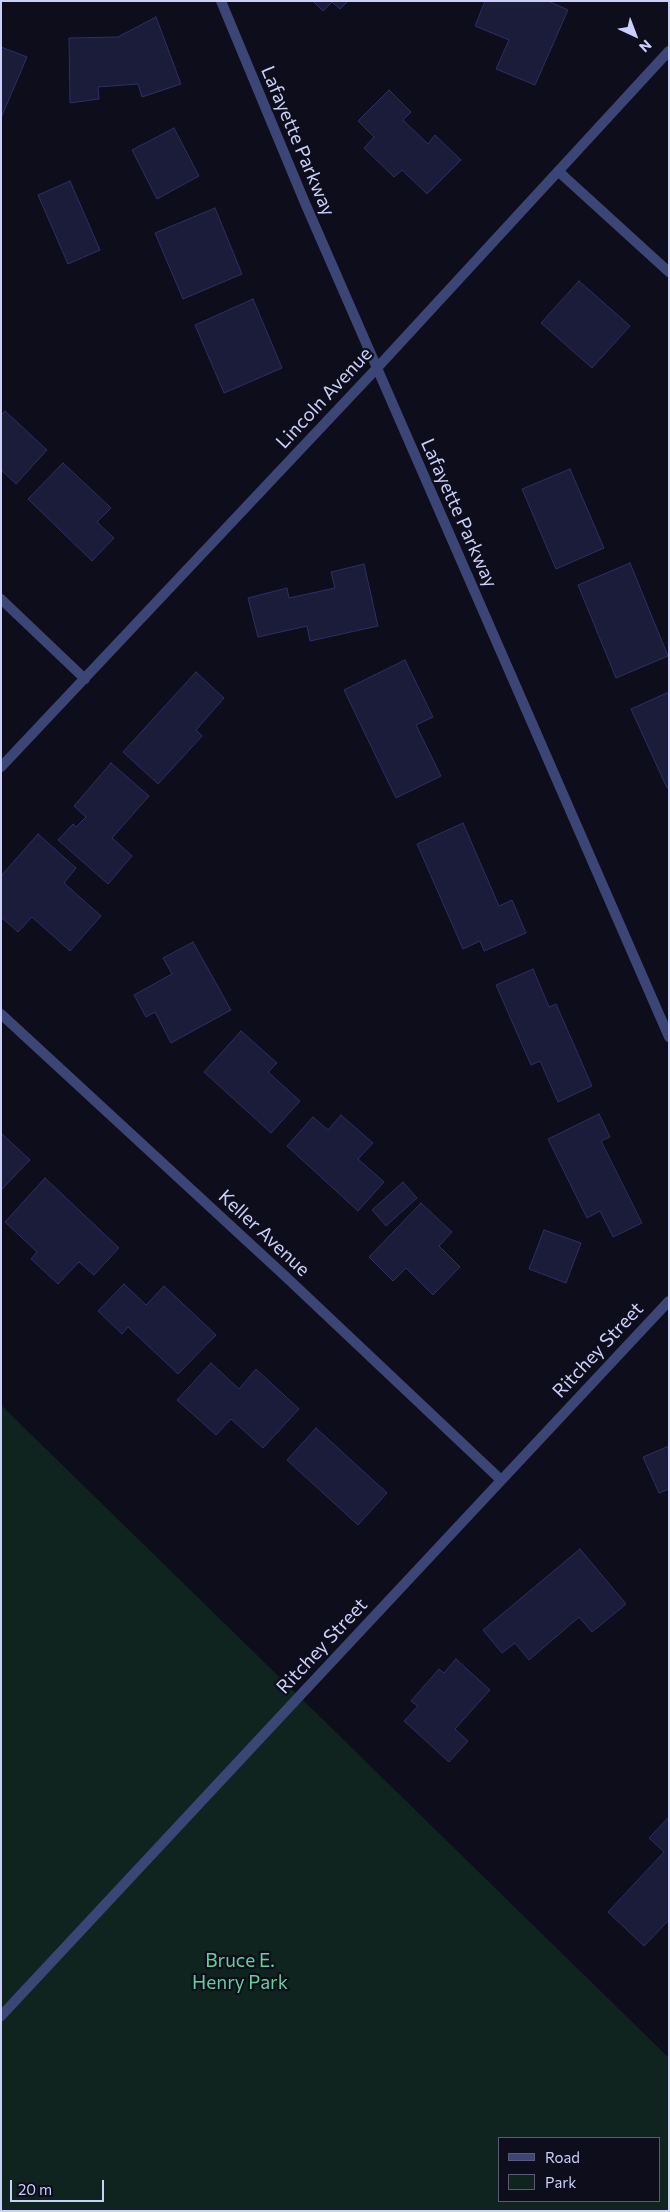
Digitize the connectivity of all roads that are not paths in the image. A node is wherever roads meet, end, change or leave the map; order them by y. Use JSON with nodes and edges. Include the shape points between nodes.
{"nodes":[{"id":1,"x":221,"y":1,"type":"edge"},
{"id":2,"x":669,"y":51,"type":"edge"},
{"id":3,"x":558,"y":171,"type":"junction"},
{"id":4,"x":669,"y":272,"type":"edge"},
{"id":5,"x":377,"y":368,"type":"junction"},
{"id":6,"x":1,"y":599,"type":"edge"},
{"id":7,"x":84,"y":679,"type":"junction"},
{"id":8,"x":1,"y":767,"type":"edge"},
{"id":9,"x":1,"y":1014,"type":"edge"},
{"id":10,"x":669,"y":1037,"type":"edge"},
{"id":11,"x":669,"y":1301,"type":"edge"},
{"id":12,"x":501,"y":1480,"type":"junction"},
{"id":13,"x":1,"y":2016,"type":"edge"}],
"edges":[{"from":1,"to":5,"type":"street","name":"Lafayette Parkway"},
{"from":2,"to":3,"type":"street","name":"Lincoln Avenue"},
{"from":3,"to":4,"type":"street"},
{"from":3,"to":5,"type":"street","name":"Lincoln Avenue"},
{"from":5,"to":7,"type":"street","name":"Lincoln Avenue"},
{"from":5,"to":10,"type":"street","name":"Lafayette Parkway"},
{"from":6,"to":7,"type":"street"},
{"from":7,"to":8,"type":"street","name":"Lincoln Avenue"},
{"from":9,"to":12,"type":"street","name":"Keller Avenue"},
{"from":11,"to":12,"type":"street","name":"Ritchey Street"},
{"from":12,"to":13,"type":"street","name":"Ritchey Street"}]}
